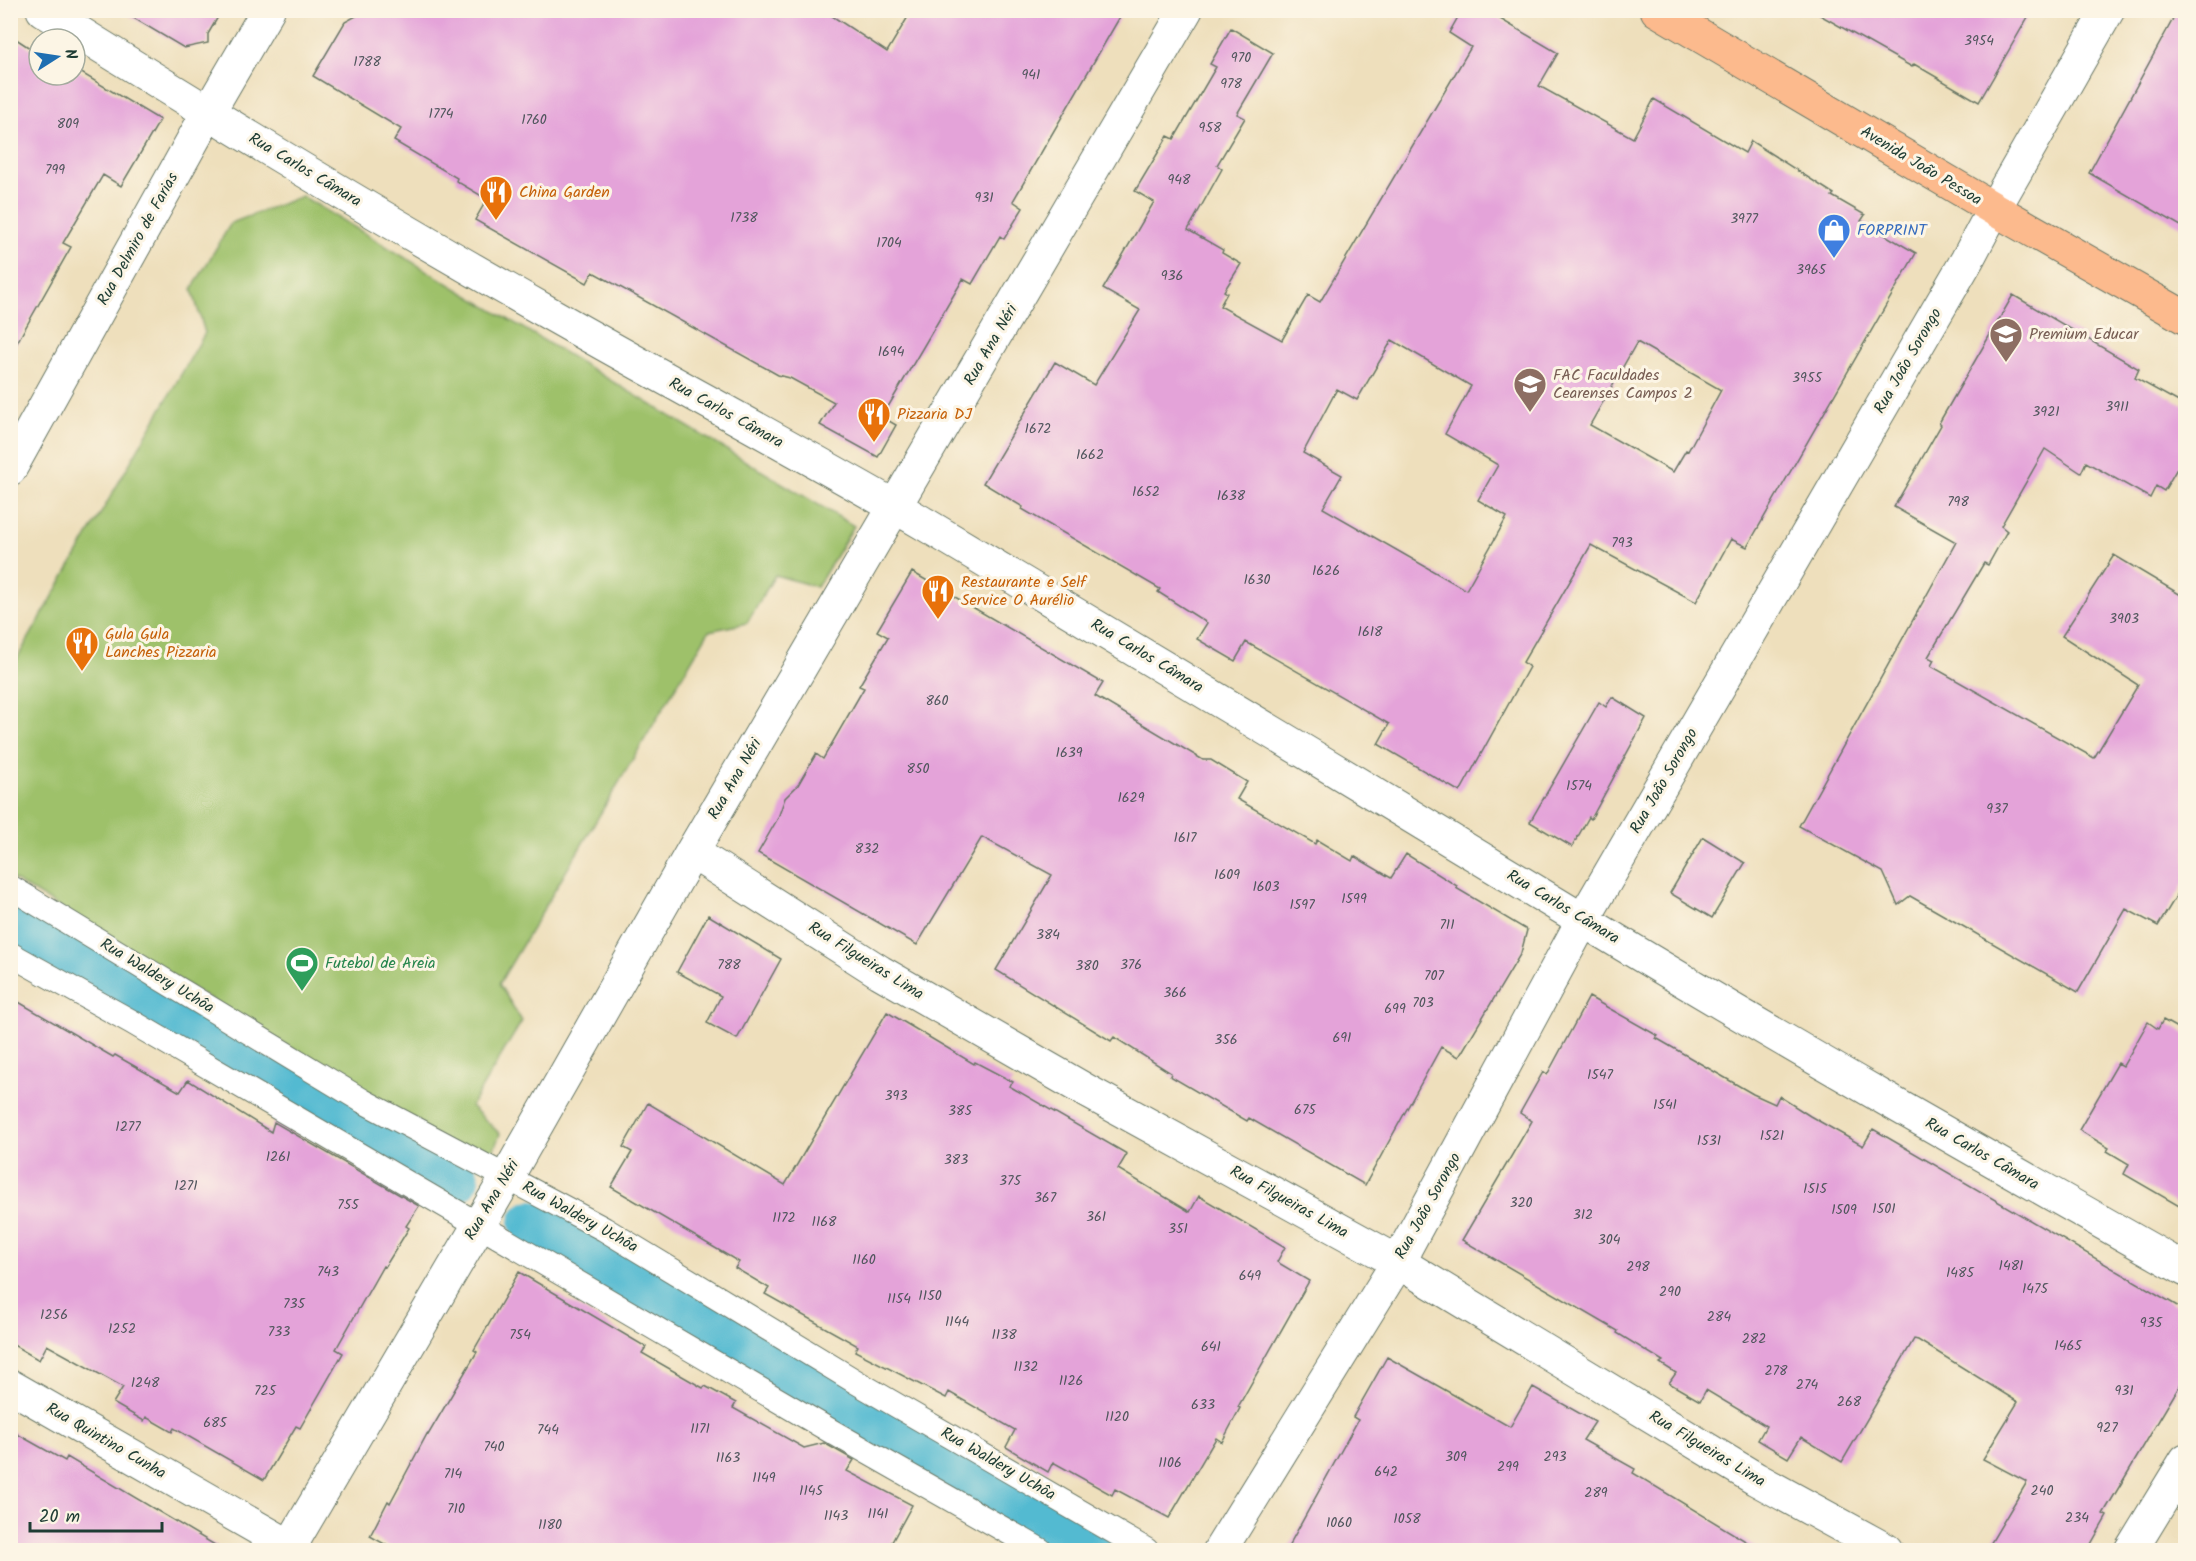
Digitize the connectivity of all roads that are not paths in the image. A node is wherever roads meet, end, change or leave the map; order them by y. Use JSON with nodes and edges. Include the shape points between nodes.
{"nodes":[{"id":1,"x":43,"y":10,"type":"edge"},
{"id":2,"x":268,"y":10,"type":"edge"},
{"id":3,"x":1186,"y":10,"type":"edge"},
{"id":4,"x":1657,"y":10,"type":"edge"},
{"id":5,"x":2108,"y":10,"type":"edge"},
{"id":6,"x":208,"y":113,"type":"junction"},
{"id":7,"x":1994,"y":209,"type":"junction"},
{"id":8,"x":2186,"y":318,"type":"edge"},
{"id":9,"x":12,"y":462,"type":"edge"},
{"id":10,"x":895,"y":507,"type":"junction"},
{"id":11,"x":692,"y":852,"type":"junction"},
{"id":12,"x":10,"y":887,"type":"edge"},
{"id":13,"x":1583,"y":920,"type":"junction"},
{"id":14,"x":10,"y":954,"type":"edge"},
{"id":15,"x":507,"y":1177,"type":"junction"},
{"id":16,"x":477,"y":1224,"type":"junction"},
{"id":17,"x":1398,"y":1262,"type":"junction"},
{"id":18,"x":2186,"y":1270,"type":"edge"},
{"id":19,"x":10,"y":1386,"type":"edge"},
{"id":20,"x":2186,"y":1460,"type":"edge"},
{"id":21,"x":291,"y":1549,"type":"edge"},
{"id":22,"x":1040,"y":1551,"type":"edge"},
{"id":23,"x":1146,"y":1551,"type":"edge"},
{"id":24,"x":1220,"y":1551,"type":"edge"},
{"id":25,"x":1886,"y":1551,"type":"edge"},
{"id":26,"x":2131,"y":1551,"type":"edge"}],
"edges":[{"from":1,"to":6,"type":"street","name":"Rua Carlos Câmara"},
{"from":2,"to":6,"type":"street","name":"Rua Delmiro de Farias"},
{"from":3,"to":10,"type":"street","name":"Rua Ana Néri"},
{"from":4,"to":7,"type":"main road","name":"Avenida João Pessoa"},
{"from":5,"to":7,"type":"street","name":"Rua João Sorongo"},
{"from":6,"to":9,"type":"street","name":"Rua Delmiro de Farias"},
{"from":6,"to":10,"type":"street","name":"Rua Carlos Câmara","via":[[541,309]]},
{"from":7,"to":8,"type":"main road","name":"Avenida João Pessoa"},
{"from":7,"to":13,"type":"street","name":"Rua João Sorongo"},
{"from":10,"to":11,"type":"street","name":"Rua Ana Néri"},
{"from":10,"to":13,"type":"street","name":"Rua Carlos Câmara"},
{"from":11,"to":15,"type":"street","name":"Rua Ana Néri"},
{"from":11,"to":17,"type":"street","name":"Rua Filgueiras Lima","via":[[901,984]]},
{"from":12,"to":15,"type":"lane","name":"Rua Waldery Uchôa","via":[[363,1101]]},
{"from":13,"to":17,"type":"street","name":"Rua João Sorongo"},
{"from":13,"to":18,"type":"street","name":"Rua Carlos Câmara"},
{"from":14,"to":16,"type":"lane"},
{"from":15,"to":16,"type":"street","name":"Rua Ana Néri"},
{"from":15,"to":23,"type":"lane","name":"Rua Waldery Uchôa","via":[[604,1229]]},
{"from":16,"to":21,"type":"street","name":"Rua Ana Néri"},
{"from":16,"to":22,"type":"lane"},
{"from":17,"to":24,"type":"street","name":"Rua João Sorongo"},
{"from":17,"to":25,"type":"street","name":"Rua Filgueiras Lima","via":[[1756,1479]]},
{"from":19,"to":21,"type":"street","name":"Rua Quintino Cunha"},
{"from":20,"to":26,"type":"street"}]}
